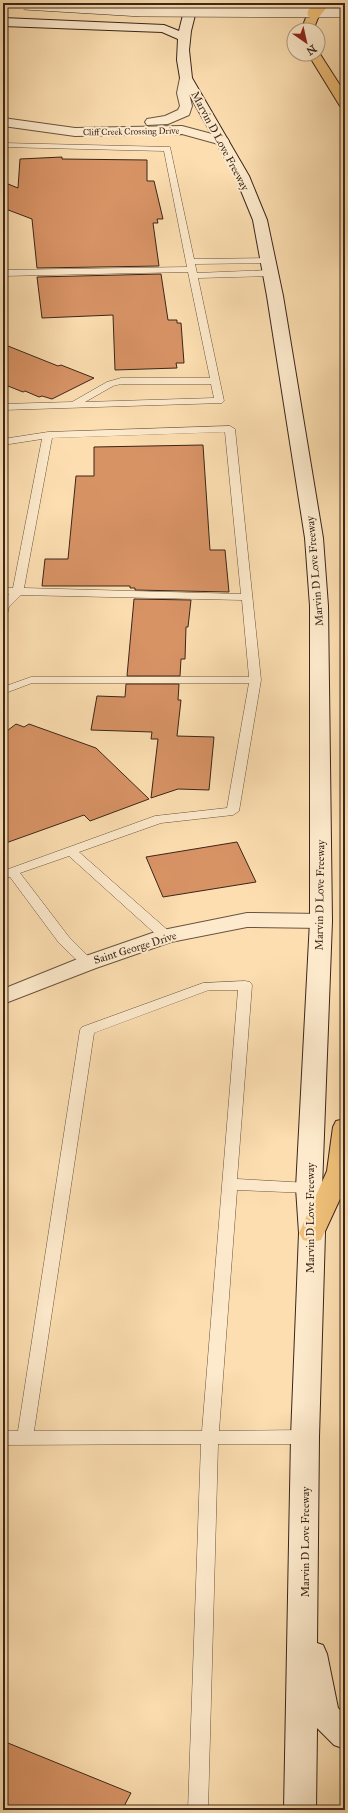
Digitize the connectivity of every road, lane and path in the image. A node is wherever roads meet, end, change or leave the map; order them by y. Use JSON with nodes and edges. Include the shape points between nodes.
{"nodes":[{"id":1,"x":24,"y":3,"type":"edge"},
{"id":2,"x":192,"y":3,"type":"edge"},
{"id":3,"x":322,"y":3,"type":"edge"},
{"id":4,"x":345,"y":11,"type":"edge"},
{"id":5,"x":3,"y":22,"type":"edge"},
{"id":6,"x":310,"y":22,"type":"edge"},
{"id":7,"x":184,"y":38,"type":"junction"},
{"id":8,"x":319,"y":62,"type":"edge"},
{"id":9,"x":186,"y":78,"type":"junction"},
{"id":10,"x":345,"y":103,"type":"edge"},
{"id":11,"x":3,"y":122,"type":"edge"},
{"id":12,"x":39,"y":127,"type":"junction"},
{"id":13,"x":222,"y":141,"type":"junction"},
{"id":14,"x":3,"y":145,"type":"edge"},
{"id":15,"x":269,"y":267,"type":"junction"},
{"id":16,"x":191,"y":269,"type":"junction"},
{"id":17,"x":3,"y":273,"type":"edge"},
{"id":18,"x":215,"y":381,"type":"junction"},
{"id":19,"x":73,"y":405,"type":"junction"},
{"id":20,"x":3,"y":407,"type":"edge"},
{"id":21,"x":48,"y":435,"type":"junction"},
{"id":22,"x":3,"y":442,"type":"edge"},
{"id":23,"x":3,"y":591,"type":"edge"},
{"id":24,"x":18,"y":592,"type":"junction"},
{"id":25,"x":247,"y":597,"type":"junction"},
{"id":26,"x":3,"y":613,"type":"edge"},
{"id":27,"x":255,"y":680,"type":"junction"},
{"id":28,"x":3,"y":691,"type":"edge"},
{"id":29,"x":71,"y":851,"type":"junction"},
{"id":30,"x":8,"y":873,"type":"edge"},
{"id":31,"x":321,"y":921,"type":"junction"},
{"id":32,"x":166,"y":936,"type":"junction"},
{"id":33,"x":88,"y":962,"type":"junction"},
{"id":34,"x":3,"y":997,"type":"edge"},
{"id":35,"x":345,"y":1127,"type":"edge"},
{"id":36,"x":230,"y":1184,"type":"junction"},
{"id":37,"x":309,"y":1188,"type":"junction"},
{"id":38,"x":312,"y":1233,"type":"junction"},
{"id":39,"x":305,"y":1437,"type":"junction"},
{"id":40,"x":3,"y":1438,"type":"edge"},
{"id":41,"x":25,"y":1438,"type":"junction"},
{"id":42,"x":210,"y":1438,"type":"junction"},
{"id":43,"x":304,"y":1612,"type":"junction"},
{"id":44,"x":345,"y":1735,"type":"edge"},
{"id":45,"x":198,"y":1810,"type":"edge"},
{"id":46,"x":300,"y":1810,"type":"edge"}],
"edges":[{"from":1,"to":4,"type":"main road","bridge":true,"via":[[141,10]]},
{"from":2,"to":7,"type":"main road","name":"Marvin D Love Freeway"},
{"from":3,"to":6,"type":"highway","bridge":true},
{"from":5,"to":7,"type":"main road","via":[[164,29]]},
{"from":7,"to":9,"type":"main road","name":"Marvin D Love Freeway"},
{"from":8,"to":10,"type":"highway"},
{"from":9,"to":12,"type":"main road","name":"Cliff Creek Crossing Drive","via":[[183,93],[186,106],[184,112],[168,120]]},
{"from":9,"to":13,"type":"main road","name":"Marvin D Love Freeway"},
{"from":11,"to":12,"type":"main road","name":"Cliff Creek Crossing Drive"},
{"from":12,"to":13,"type":"main road","name":"Cliff Creek Crossing Drive","via":[[96,133],[182,130]]},
{"from":13,"to":15,"type":"main road","name":"Marvin D Love Freeway","via":[[242,176],[260,220]]},
{"from":14,"to":16,"type":"lane","via":[[167,149]]},
{"from":15,"to":16,"type":"lane"},
{"from":15,"to":16,"type":"lane"},
{"from":15,"to":31,"type":"main road","name":"Marvin D Love Freeway","via":[[315,553],[319,606]]},
{"from":16,"to":17,"type":"lane"},
{"from":16,"to":18,"type":"lane"},
{"from":18,"to":19,"type":"lane","via":[[121,381],[110,384]]},
{"from":18,"to":19,"type":"lane","via":[[219,401]]},
{"from":19,"to":20,"type":"lane"},
{"from":21,"to":22,"type":"lane"},
{"from":21,"to":24,"type":"lane"},
{"from":21,"to":25,"type":"lane","via":[[230,429]]},
{"from":23,"to":24,"type":"lane"},
{"from":24,"to":25,"type":"lane"},
{"from":24,"to":26,"type":"lane","via":[[4,606]]},
{"from":25,"to":27,"type":"lane"},
{"from":27,"to":28,"type":"lane","via":[[31,680]]},
{"from":27,"to":29,"type":"lane","via":[[233,811],[159,820]]},
{"from":29,"to":30,"type":"lane"},
{"from":29,"to":32,"type":"lane"},
{"from":30,"to":33,"type":"lane","via":[[64,940]]},
{"from":31,"to":32,"type":"main road","name":"Saint George Drive","via":[[247,920]]},
{"from":31,"to":37,"type":"main road","name":"Marvin D Love Freeway"},
{"from":32,"to":33,"type":"main road","name":"Saint George Drive"},
{"from":33,"to":34,"type":"main road","name":"Saint George Drive"},
{"from":35,"to":38,"type":"highway","via":[[340,1170]]},
{"from":36,"to":37,"type":"lane"},
{"from":36,"to":41,"type":"lane","via":[[245,986],[208,986],[88,1030]]},
{"from":36,"to":42,"type":"lane"},
{"from":37,"to":38,"type":"main road","name":"Marvin D Love Freeway"},
{"from":38,"to":39,"type":"main road","name":"Marvin D Love Freeway"},
{"from":39,"to":42,"type":"lane"},
{"from":39,"to":43,"type":"main road","name":"Marvin D Love Freeway"},
{"from":40,"to":41,"type":"lane"},
{"from":41,"to":42,"type":"lane"},
{"from":42,"to":45,"type":"lane"},
{"from":43,"to":44,"type":"main road","via":[[324,1715]]},
{"from":43,"to":46,"type":"main road","name":"Marvin D Love Freeway"}]}
